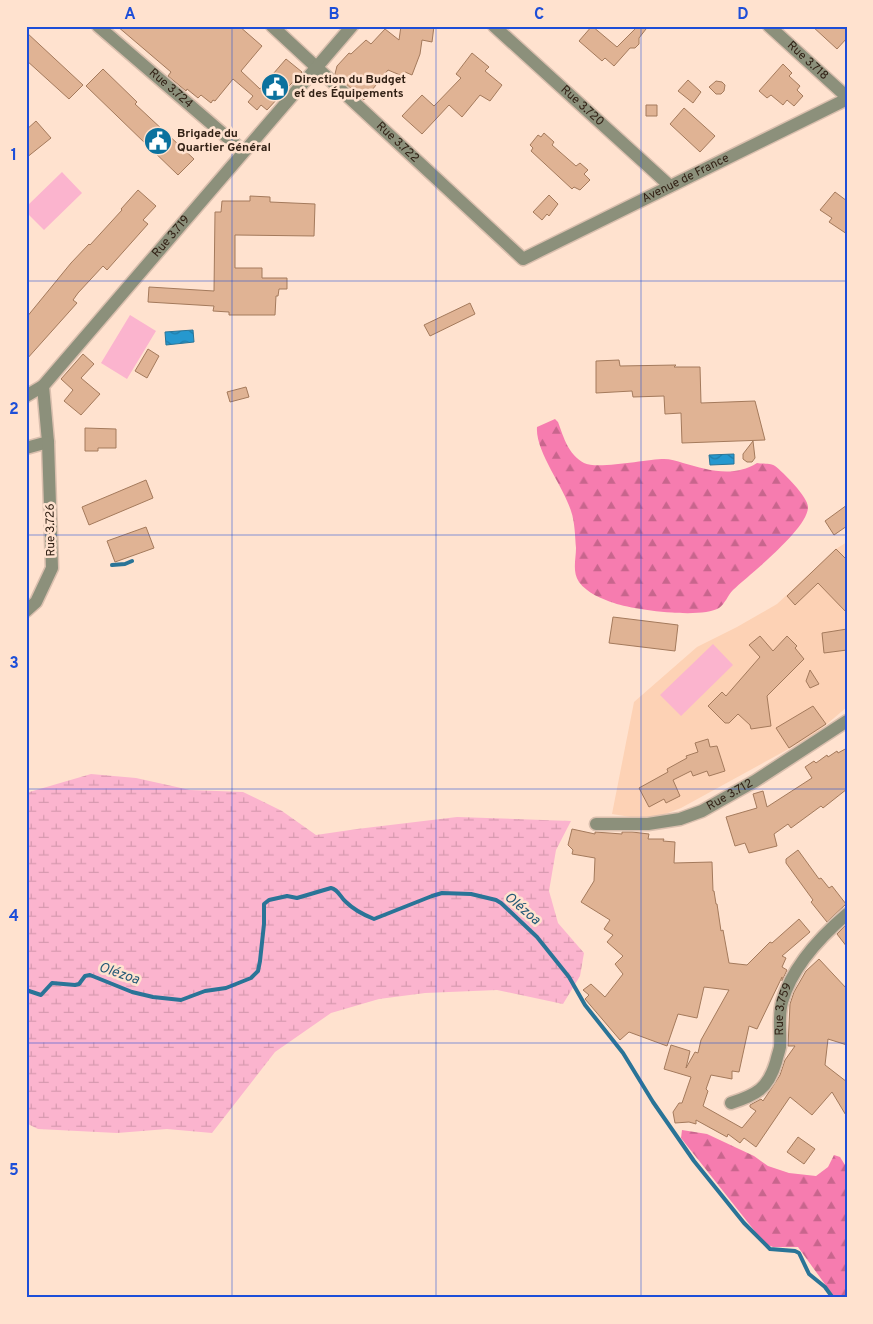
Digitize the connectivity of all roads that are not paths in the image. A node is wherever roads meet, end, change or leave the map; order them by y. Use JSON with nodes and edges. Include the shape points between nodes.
{"nodes":[{"id":1,"x":98,"y":26,"type":"edge"},
{"id":2,"x":272,"y":26,"type":"edge"},
{"id":3,"x":352,"y":26,"type":"edge"},
{"id":4,"x":494,"y":26,"type":"edge"},
{"id":5,"x":769,"y":26,"type":"edge"},
{"id":6,"x":316,"y":67,"type":"junction"},
{"id":7,"x":847,"y":98,"type":"edge"},
{"id":8,"x":243,"y":151,"type":"junction"},
{"id":9,"x":670,"y":186,"type":"junction"},
{"id":10,"x":523,"y":259,"type":"joint"},
{"id":11,"x":43,"y":386,"type":"junction"},
{"id":12,"x":26,"y":396,"type":"edge"},
{"id":13,"x":48,"y":442,"type":"junction"},
{"id":14,"x":26,"y":448,"type":"edge"},
{"id":15,"x":26,"y":611,"type":"edge"},
{"id":16,"x":847,"y":721,"type":"edge"},
{"id":17,"x":596,"y":824,"type":"dead end"},
{"id":18,"x":847,"y":914,"type":"edge"},
{"id":19,"x":731,"y":1103,"type":"dead end"}],
"edges":[{"from":1,"to":8,"type":"street","name":"Rue 3.724"},
{"from":2,"to":6,"type":"street","name":"Rue 3.722"},
{"from":3,"to":6,"type":"street","name":"Rue 3.719"},
{"from":4,"to":9,"type":"street","name":"Rue 3.720"},
{"from":5,"to":7,"type":"street","name":"Rue 3.718"},
{"from":6,"to":8,"type":"street","name":"Rue 3.719"},
{"from":6,"to":10,"type":"street","name":"Rue 3.722"},
{"from":7,"to":9,"type":"street","name":"Avenue de France"},
{"from":8,"to":11,"type":"street","name":"Rue 3.719"},
{"from":9,"to":10,"type":"street","name":"Avenue de France"},
{"from":11,"to":12,"type":"street","name":"Rue 3.719"},
{"from":11,"to":13,"type":"street"},
{"from":13,"to":14,"type":"street"},
{"from":13,"to":15,"type":"street","name":"Rue 3.726","via":[[52,568],[36,602]]},
{"from":16,"to":17,"type":"street","name":"Rue 3.712","via":[[702,811],[680,819],[648,824]]},
{"from":18,"to":19,"type":"street","name":"Rue 3.759","via":[[818,942],[794,975],[782,1002],[780,1048],[767,1084],[757,1093]]}]}
